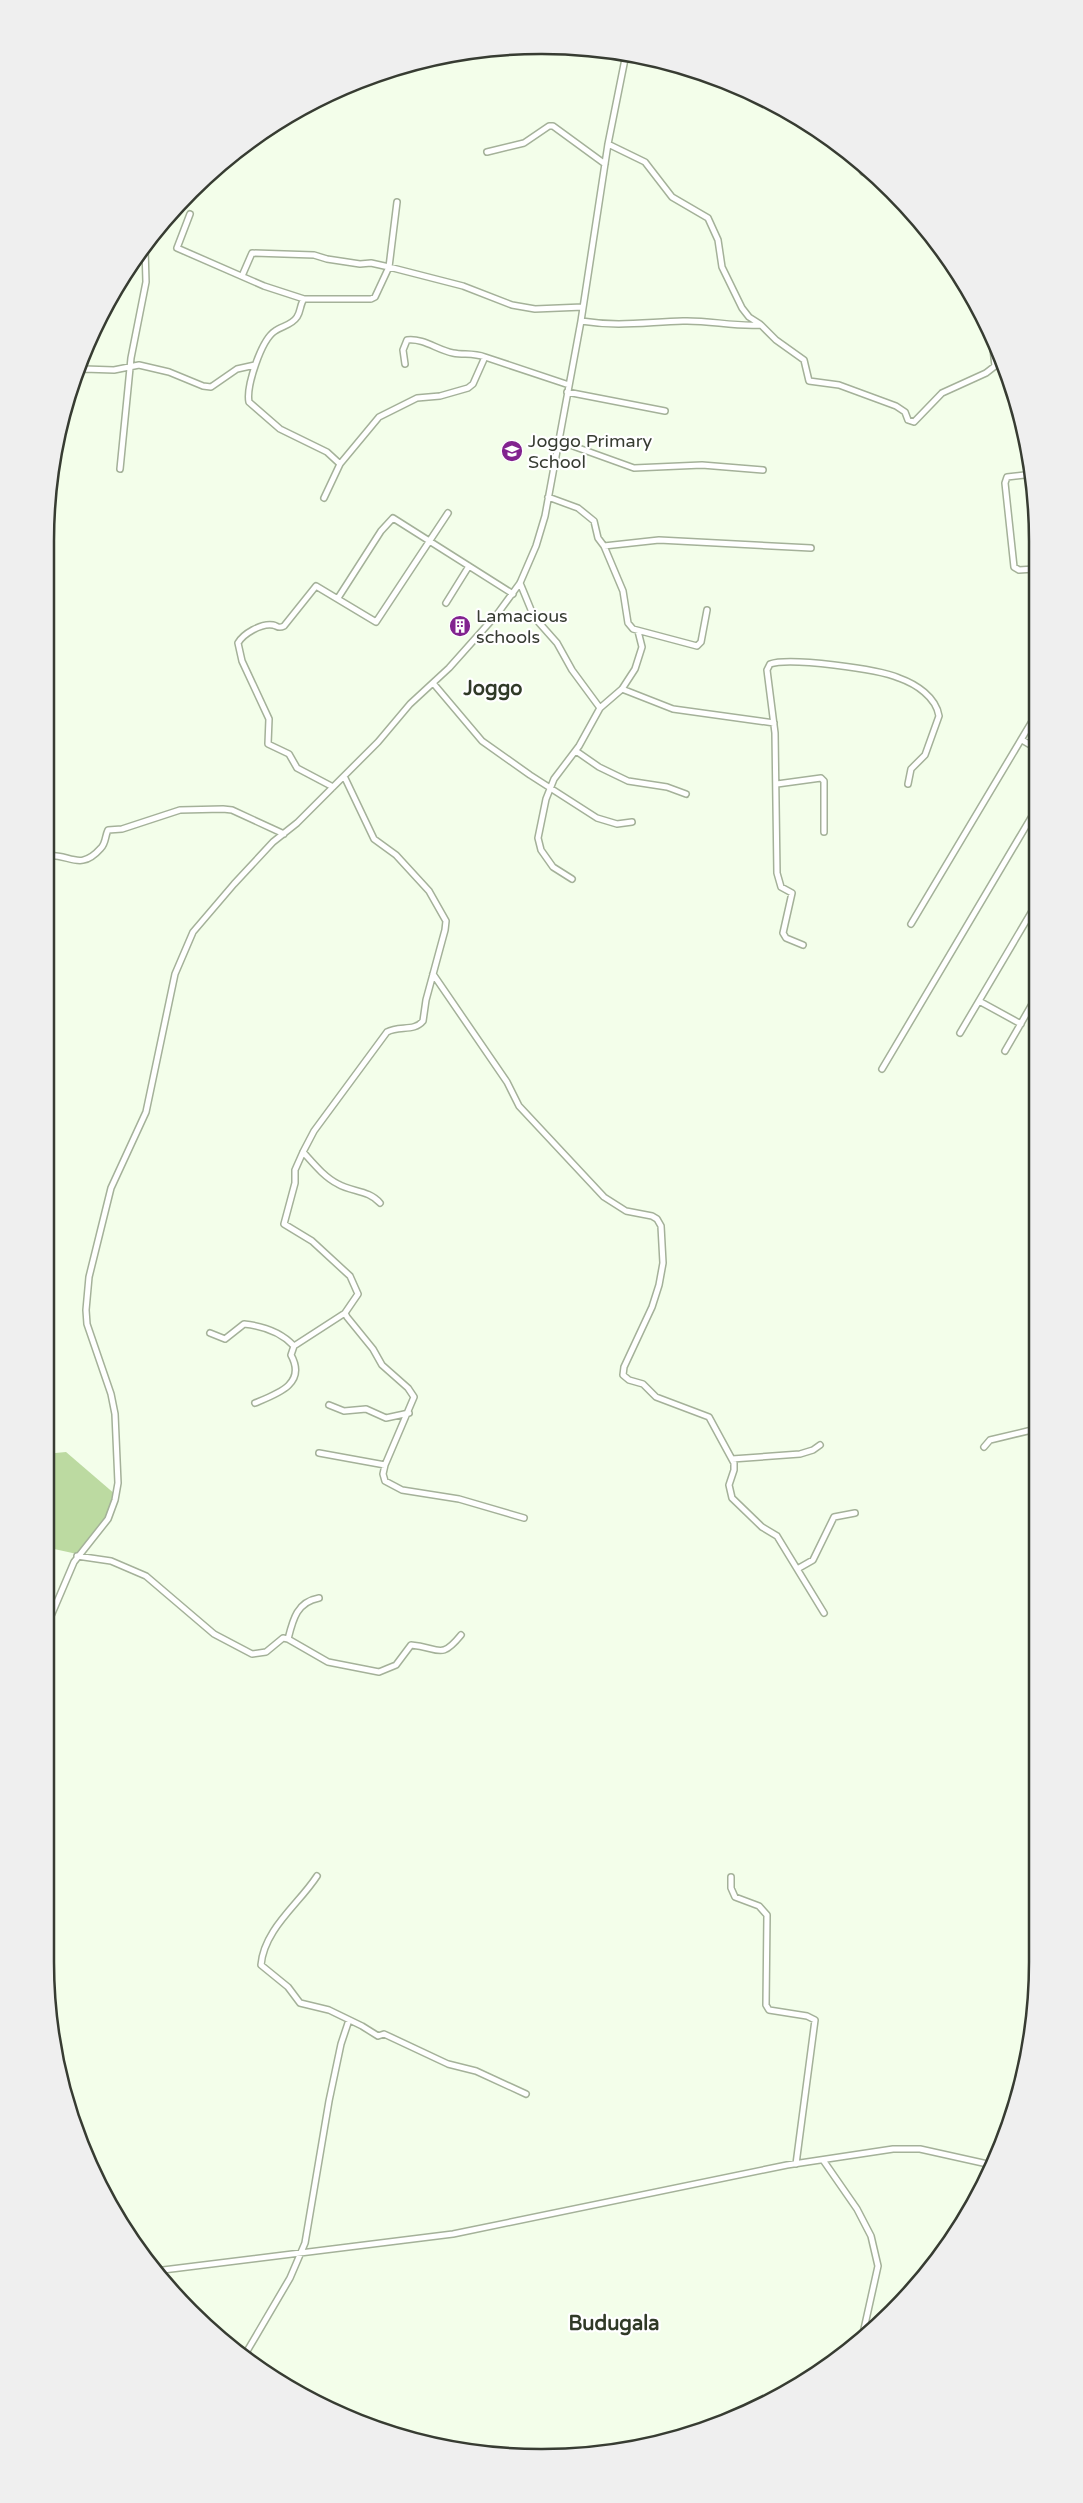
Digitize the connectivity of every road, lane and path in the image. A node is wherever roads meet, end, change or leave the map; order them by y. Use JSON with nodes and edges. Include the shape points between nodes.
{"nodes":[{"id":1,"x":625,"y":61,"type":"edge"},
{"id":2,"x":608,"y":144,"type":"junction"},
{"id":3,"x":487,"y":152,"type":"dead end"},
{"id":4,"x":605,"y":164,"type":"junction"},
{"id":5,"x":397,"y":202,"type":"dead end"},
{"id":6,"x":190,"y":214,"type":"dead end"},
{"id":7,"x":145,"y":259,"type":"edge"},
{"id":8,"x":389,"y":266,"type":"junction"},
{"id":9,"x":242,"y":276,"type":"junction"},
{"id":10,"x":304,"y":299,"type":"junction"},
{"id":11,"x":583,"y":307,"type":"junction"},
{"id":12,"x":581,"y":321,"type":"junction"},
{"id":13,"x":760,"y":325,"type":"junction"},
{"id":14,"x":484,"y":357,"type":"junction"},
{"id":15,"x":405,"y":364,"type":"dead end"},
{"id":16,"x":255,"y":365,"type":"junction"},
{"id":17,"x":131,"y":366,"type":"junction"},
{"id":18,"x":996,"y":366,"type":"edge"},
{"id":19,"x":86,"y":369,"type":"edge"},
{"id":20,"x":569,"y":385,"type":"junction"},
{"id":21,"x":567,"y":392,"type":"junction"},
{"id":22,"x":665,"y":411,"type":"dead end"},
{"id":23,"x":558,"y":442,"type":"junction"},
{"id":24,"x":340,"y":464,"type":"junction"},
{"id":25,"x":120,"y":469,"type":"dead end"},
{"id":26,"x":763,"y":470,"type":"dead end"},
{"id":27,"x":1024,"y":475,"type":"edge"},
{"id":28,"x":548,"y":497,"type":"junction"},
{"id":29,"x":324,"y":498,"type":"dead end"},
{"id":30,"x":448,"y":513,"type":"dead end"},
{"id":31,"x":432,"y":541,"type":"junction"},
{"id":32,"x":604,"y":546,"type":"junction"},
{"id":33,"x":811,"y":548,"type":"dead end"},
{"id":34,"x":469,"y":566,"type":"junction"},
{"id":35,"x":1029,"y":569,"type":"edge"},
{"id":36,"x":520,"y":583,"type":"junction"},
{"id":37,"x":513,"y":594,"type":"junction"},
{"id":38,"x":338,"y":598,"type":"junction"},
{"id":39,"x":446,"y":603,"type":"dead end"},
{"id":40,"x":707,"y":610,"type":"dead end"},
{"id":41,"x":638,"y":631,"type":"junction"},
{"id":42,"x":433,"y":683,"type":"junction"},
{"id":43,"x":622,"y":689,"type":"junction"},
{"id":44,"x":600,"y":708,"type":"junction"},
{"id":45,"x":774,"y":723,"type":"junction"},
{"id":46,"x":1029,"y":727,"type":"edge"},
{"id":47,"x":1022,"y":740,"type":"junction"},
{"id":48,"x":1029,"y":744,"type":"edge"},
{"id":49,"x":576,"y":751,"type":"junction"},
{"id":50,"x":344,"y":776,"type":"junction"},
{"id":51,"x":776,"y":784,"type":"junction"},
{"id":52,"x":908,"y":784,"type":"dead end"},
{"id":53,"x":333,"y":786,"type":"junction"},
{"id":54,"x":549,"y":788,"type":"junction"},
{"id":55,"x":686,"y":794,"type":"dead end"},
{"id":56,"x":1029,"y":821,"type":"edge"},
{"id":57,"x":632,"y":822,"type":"dead end"},
{"id":58,"x":824,"y":832,"type":"dead end"},
{"id":59,"x":284,"y":834,"type":"junction"},
{"id":60,"x":54,"y":855,"type":"edge"},
{"id":61,"x":572,"y":879,"type":"dead end"},
{"id":62,"x":1029,"y":916,"type":"edge"},
{"id":63,"x":911,"y":924,"type":"dead end"},
{"id":64,"x":802,"y":945,"type":"dead end"},
{"id":65,"x":433,"y":974,"type":"junction"},
{"id":66,"x":979,"y":1001,"type":"junction"},
{"id":67,"x":1029,"y":1010,"type":"edge"},
{"id":68,"x":1021,"y":1024,"type":"junction"},
{"id":69,"x":960,"y":1033,"type":"dead end"},
{"id":70,"x":1005,"y":1051,"type":"dead end"},
{"id":71,"x":882,"y":1069,"type":"dead end"},
{"id":72,"x":303,"y":1152,"type":"junction"},
{"id":73,"x":380,"y":1203,"type":"dead end"},
{"id":74,"x":345,"y":1313,"type":"junction"},
{"id":75,"x":210,"y":1332,"type":"dead end"},
{"id":76,"x":294,"y":1346,"type":"junction"},
{"id":77,"x":255,"y":1403,"type":"dead end"},
{"id":78,"x":329,"y":1405,"type":"dead end"},
{"id":79,"x":409,"y":1413,"type":"junction"},
{"id":80,"x":1029,"y":1431,"type":"edge"},
{"id":81,"x":820,"y":1444,"type":"dead end"},
{"id":82,"x":984,"y":1447,"type":"dead end"},
{"id":83,"x":319,"y":1453,"type":"dead end"},
{"id":84,"x":732,"y":1460,"type":"junction"},
{"id":85,"x":385,"y":1465,"type":"junction"},
{"id":86,"x":855,"y":1513,"type":"dead end"},
{"id":87,"x":524,"y":1518,"type":"dead end"},
{"id":88,"x":77,"y":1556,"type":"junction"},
{"id":89,"x":799,"y":1568,"type":"junction"},
{"id":90,"x":319,"y":1598,"type":"dead end"},
{"id":91,"x":54,"y":1606,"type":"edge"},
{"id":92,"x":824,"y":1613,"type":"dead end"},
{"id":93,"x":461,"y":1635,"type":"dead end"},
{"id":94,"x":288,"y":1638,"type":"junction"},
{"id":95,"x":317,"y":1876,"type":"dead end"},
{"id":96,"x":732,"y":1877,"type":"dead end"},
{"id":97,"x":349,"y":2020,"type":"junction"},
{"id":98,"x":526,"y":2094,"type":"dead end"},
{"id":99,"x":823,"y":2160,"type":"junction"},
{"id":100,"x":985,"y":2163,"type":"edge"},
{"id":101,"x":796,"y":2164,"type":"junction"},
{"id":102,"x":302,"y":2253,"type":"junction"},
{"id":103,"x":164,"y":2270,"type":"edge"},
{"id":104,"x":865,"y":2327,"type":"edge"},
{"id":105,"x":248,"y":2350,"type":"edge"}],
"edges":[{"from":1,"to":2,"type":"street"},
{"from":2,"to":4,"type":"street"},
{"from":2,"to":13,"type":"street","via":[[645,162],[672,197],[708,218],[718,240],[722,267],[742,308]]},
{"from":3,"to":4,"type":"street","via":[[524,143],[554,126]]},
{"from":4,"to":11,"type":"street"},
{"from":5,"to":8,"type":"street"},
{"from":6,"to":9,"type":"street","via":[[177,248]]},
{"from":7,"to":17,"type":"street","via":[[146,282]]},
{"from":8,"to":9,"type":"street","via":[[327,260],[314,255],[252,253]]},
{"from":8,"to":10,"type":"street","via":[[375,297],[371,299]]},
{"from":8,"to":11,"type":"street","via":[[463,286],[512,305],[535,309]]},
{"from":9,"to":10,"type":"street"},
{"from":10,"to":16,"type":"street","via":[[298,316],[267,339]]},
{"from":11,"to":12,"type":"street"},
{"from":12,"to":13,"type":"street","via":[[610,326],[684,321]]},
{"from":12,"to":20,"type":"street"},
{"from":13,"to":18,"type":"street","via":[[804,360],[809,381],[839,385],[896,406],[914,422],[942,393]]},
{"from":14,"to":15,"type":"street","via":[[452,353],[413,339],[405,342]]},
{"from":14,"to":20,"type":"street"},
{"from":14,"to":24,"type":"street","via":[[473,384],[468,388],[417,398],[379,416]]},
{"from":16,"to":17,"type":"street","via":[[237,369],[211,386],[203,386],[169,372]]},
{"from":16,"to":24,"type":"street","via":[[248,385],[249,402],[280,429],[327,452]]},
{"from":17,"to":19,"type":"street","via":[[114,370]]},
{"from":17,"to":25,"type":"street"},
{"from":20,"to":21,"type":"street"},
{"from":21,"to":22,"type":"street"},
{"from":21,"to":23,"type":"street"},
{"from":23,"to":26,"type":"street","via":[[634,468],[702,465]]},
{"from":23,"to":28,"type":"street"},
{"from":24,"to":29,"type":"street"},
{"from":27,"to":35,"type":"street","via":[[1008,477],[1005,483],[1014,567]]},
{"from":28,"to":32,"type":"street","via":[[588,514]]},
{"from":28,"to":36,"type":"street","via":[[536,546]]},
{"from":30,"to":31,"type":"street"},
{"from":31,"to":34,"type":"street"},
{"from":31,"to":38,"type":"street","via":[[393,518],[381,531]]},
{"from":31,"to":38,"type":"street","via":[[376,622]]},
{"from":32,"to":33,"type":"street","via":[[659,540]]},
{"from":32,"to":41,"type":"street","via":[[623,591],[628,623]]},
{"from":34,"to":37,"type":"street"},
{"from":34,"to":39,"type":"street"},
{"from":36,"to":37,"type":"street"},
{"from":36,"to":44,"type":"street","via":[[534,617],[557,643]]},
{"from":37,"to":42,"type":"street"},
{"from":38,"to":53,"type":"street","via":[[316,586],[284,626],[268,625],[247,632],[238,643],[242,661],[270,723],[268,744],[289,754],[296,768]]},
{"from":40,"to":41,"type":"street","via":[[697,646]]},
{"from":41,"to":43,"type":"street","via":[[642,641],[640,659]]},
{"from":42,"to":50,"type":"street"},
{"from":42,"to":54,"type":"street","via":[[482,741]]},
{"from":43,"to":44,"type":"street"},
{"from":43,"to":45,"type":"street","via":[[673,709]]},
{"from":44,"to":49,"type":"street"},
{"from":45,"to":51,"type":"street"},
{"from":45,"to":52,"type":"street","via":[[767,670],[775,662],[845,666],[899,678],[933,699],[939,716],[925,755],[910,769]]},
{"from":46,"to":47,"type":"street"},
{"from":47,"to":48,"type":"street"},
{"from":47,"to":63,"type":"street"},
{"from":49,"to":54,"type":"street"},
{"from":49,"to":55,"type":"street","via":[[628,781],[658,785]]},
{"from":50,"to":53,"type":"street"},
{"from":50,"to":65,"type":"street","via":[[374,839],[405,864],[429,891],[442,912],[445,930]]},
{"from":51,"to":58,"type":"street","via":[[821,778],[824,781]]},
{"from":51,"to":64,"type":"street","via":[[777,873],[781,887],[792,893],[783,933],[786,938]]},
{"from":53,"to":59,"type":"street"},
{"from":54,"to":57,"type":"street","via":[[597,818],[616,824]]},
{"from":54,"to":61,"type":"street","via":[[540,823],[540,850],[553,867]]},
{"from":56,"to":71,"type":"street"},
{"from":59,"to":60,"type":"street","via":[[232,810],[191,809],[108,830],[102,848],[85,860],[73,862]]},
{"from":59,"to":88,"type":"street","via":[[215,905],[186,945],[175,974],[146,1112],[111,1188],[89,1277],[86,1310],[87,1324],[115,1414],[118,1483],[108,1519]]},
{"from":62,"to":66,"type":"street"},
{"from":65,"to":72,"type":"street","via":[[423,1021],[414,1028],[387,1032],[314,1131]]},
{"from":65,"to":84,"type":"street","via":[[507,1082],[519,1106],[604,1197],[626,1211],[657,1219],[662,1273],[652,1307],[623,1375],[643,1384],[656,1397],[709,1417]]},
{"from":66,"to":68,"type":"street"},
{"from":66,"to":69,"type":"street"},
{"from":67,"to":68,"type":"street"},
{"from":68,"to":70,"type":"street"},
{"from":72,"to":73,"type":"street","via":[[338,1184],[368,1193]]},
{"from":72,"to":74,"type":"street","via":[[284,1224],[312,1241],[350,1276],[358,1294]]},
{"from":74,"to":76,"type":"street"},
{"from":74,"to":79,"type":"street","via":[[382,1365],[412,1394],[414,1401]]},
{"from":75,"to":76,"type":"street","via":[[225,1339],[244,1324],[262,1326]]},
{"from":76,"to":77,"type":"street","via":[[291,1355],[296,1368],[290,1385]]},
{"from":78,"to":79,"type":"street","via":[[344,1411],[366,1409],[386,1418]]},
{"from":79,"to":85,"type":"street"},
{"from":80,"to":82,"type":"street","via":[[990,1440]]},
{"from":81,"to":84,"type":"street","via":[[800,1454]]},
{"from":83,"to":85,"type":"street"},
{"from":84,"to":89,"type":"street","via":[[734,1470],[728,1485],[732,1498],[762,1527],[777,1536]]},
{"from":85,"to":87,"type":"street","via":[[385,1482],[393,1487],[459,1499]]},
{"from":86,"to":89,"type":"street","via":[[834,1517],[812,1560]]},
{"from":88,"to":91,"type":"street"},
{"from":88,"to":94,"type":"street","via":[[111,1561],[146,1576],[214,1634],[252,1654],[266,1652]]},
{"from":89,"to":92,"type":"street"},
{"from":90,"to":94,"type":"street","via":[[303,1603]]},
{"from":93,"to":94,"type":"street","via":[[443,1651],[411,1645],[396,1665],[379,1672],[328,1662]]},
{"from":95,"to":97,"type":"street","via":[[271,1935],[264,1948],[262,1965],[300,2003],[329,2010]]},
{"from":96,"to":101,"type":"street","via":[[731,1888],[735,1897],[759,1906],[767,1914],[766,2005],[769,2010],[815,2020]]},
{"from":97,"to":98,"type":"street","via":[[374,2035],[384,2034],[448,2064],[476,2071]]},
{"from":97,"to":102,"type":"street","via":[[329,2101]]},
{"from":99,"to":100,"type":"street","via":[[909,2148]]},
{"from":99,"to":101,"type":"street"},
{"from":99,"to":104,"type":"street","via":[[857,2209],[871,2236],[878,2266]]},
{"from":101,"to":102,"type":"street","via":[[453,2234]]},
{"from":102,"to":103,"type":"street"},
{"from":102,"to":105,"type":"street"}]}
